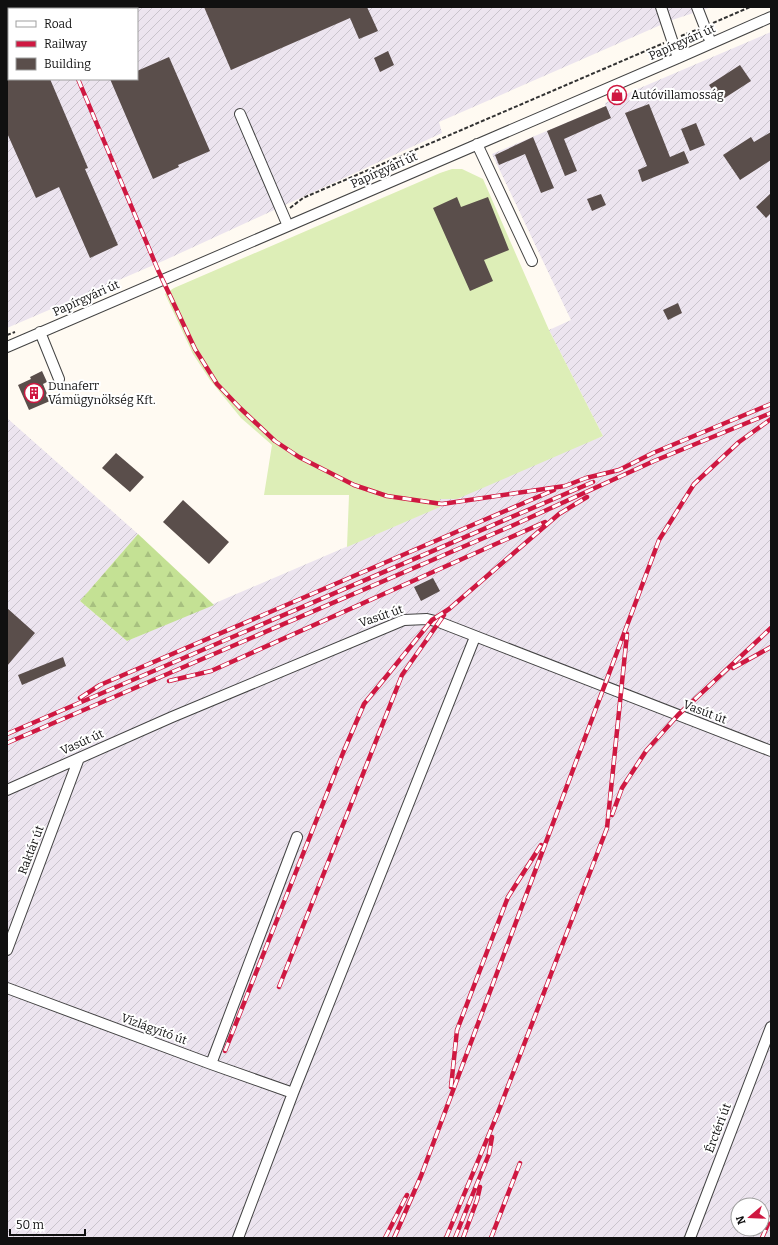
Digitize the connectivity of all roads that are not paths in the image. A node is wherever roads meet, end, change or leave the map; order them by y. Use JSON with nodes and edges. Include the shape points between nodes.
{"nodes":[{"id":1,"x":660,"y":7,"type":"edge"},
{"id":2,"x":697,"y":7,"type":"edge"},
{"id":3,"x":771,"y":16,"type":"edge"},
{"id":4,"x":712,"y":43,"type":"junction"},
{"id":5,"x":678,"y":58,"type":"junction"},
{"id":6,"x":240,"y":114,"type":"dead end"},
{"id":7,"x":477,"y":144,"type":"junction"},
{"id":8,"x":288,"y":226,"type":"junction"},
{"id":9,"x":532,"y":261,"type":"dead end"},
{"id":10,"x":40,"y":332,"type":"junction"},
{"id":11,"x":7,"y":347,"type":"edge"},
{"id":12,"x":59,"y":379,"type":"dead end"},
{"id":13,"x":475,"y":637,"type":"junction"},
{"id":14,"x":771,"y":752,"type":"edge"},
{"id":15,"x":79,"y":758,"type":"junction"},
{"id":16,"x":7,"y":790,"type":"edge"},
{"id":17,"x":297,"y":837,"type":"dead end"},
{"id":18,"x":7,"y":950,"type":"edge"},
{"id":19,"x":7,"y":988,"type":"edge"},
{"id":20,"x":771,"y":1027,"type":"edge"},
{"id":21,"x":210,"y":1064,"type":"junction"},
{"id":22,"x":293,"y":1093,"type":"junction"},
{"id":23,"x":238,"y":1238,"type":"edge"},
{"id":24,"x":690,"y":1238,"type":"edge"}],
"edges":[{"from":1,"to":5,"type":"street"},
{"from":2,"to":4,"type":"street"},
{"from":3,"to":4,"type":"street","name":"Papírgyári út"},
{"from":4,"to":5,"type":"street","name":"Papírgyári út"},
{"from":5,"to":7,"type":"street","name":"Papírgyári út"},
{"from":6,"to":8,"type":"street"},
{"from":7,"to":8,"type":"street","name":"Papírgyári út"},
{"from":7,"to":9,"type":"street"},
{"from":8,"to":10,"type":"street","name":"Papírgyári út"},
{"from":10,"to":11,"type":"street","name":"Papírgyári út"},
{"from":10,"to":12,"type":"street"},
{"from":13,"to":14,"type":"street","name":"Vasút út"},
{"from":13,"to":15,"type":"street","name":"Vasút út","via":[[427,619],[404,620]]},
{"from":13,"to":22,"type":"street"},
{"from":15,"to":16,"type":"street","name":"Vasút út"},
{"from":15,"to":18,"type":"street","name":"Raktár út"},
{"from":17,"to":21,"type":"street"},
{"from":19,"to":21,"type":"street","name":"Vízlágyító út"},
{"from":20,"to":24,"type":"street","name":"Érctéri út"},
{"from":21,"to":22,"type":"street","name":"Vízlágyító út"},
{"from":22,"to":23,"type":"street"}]}
